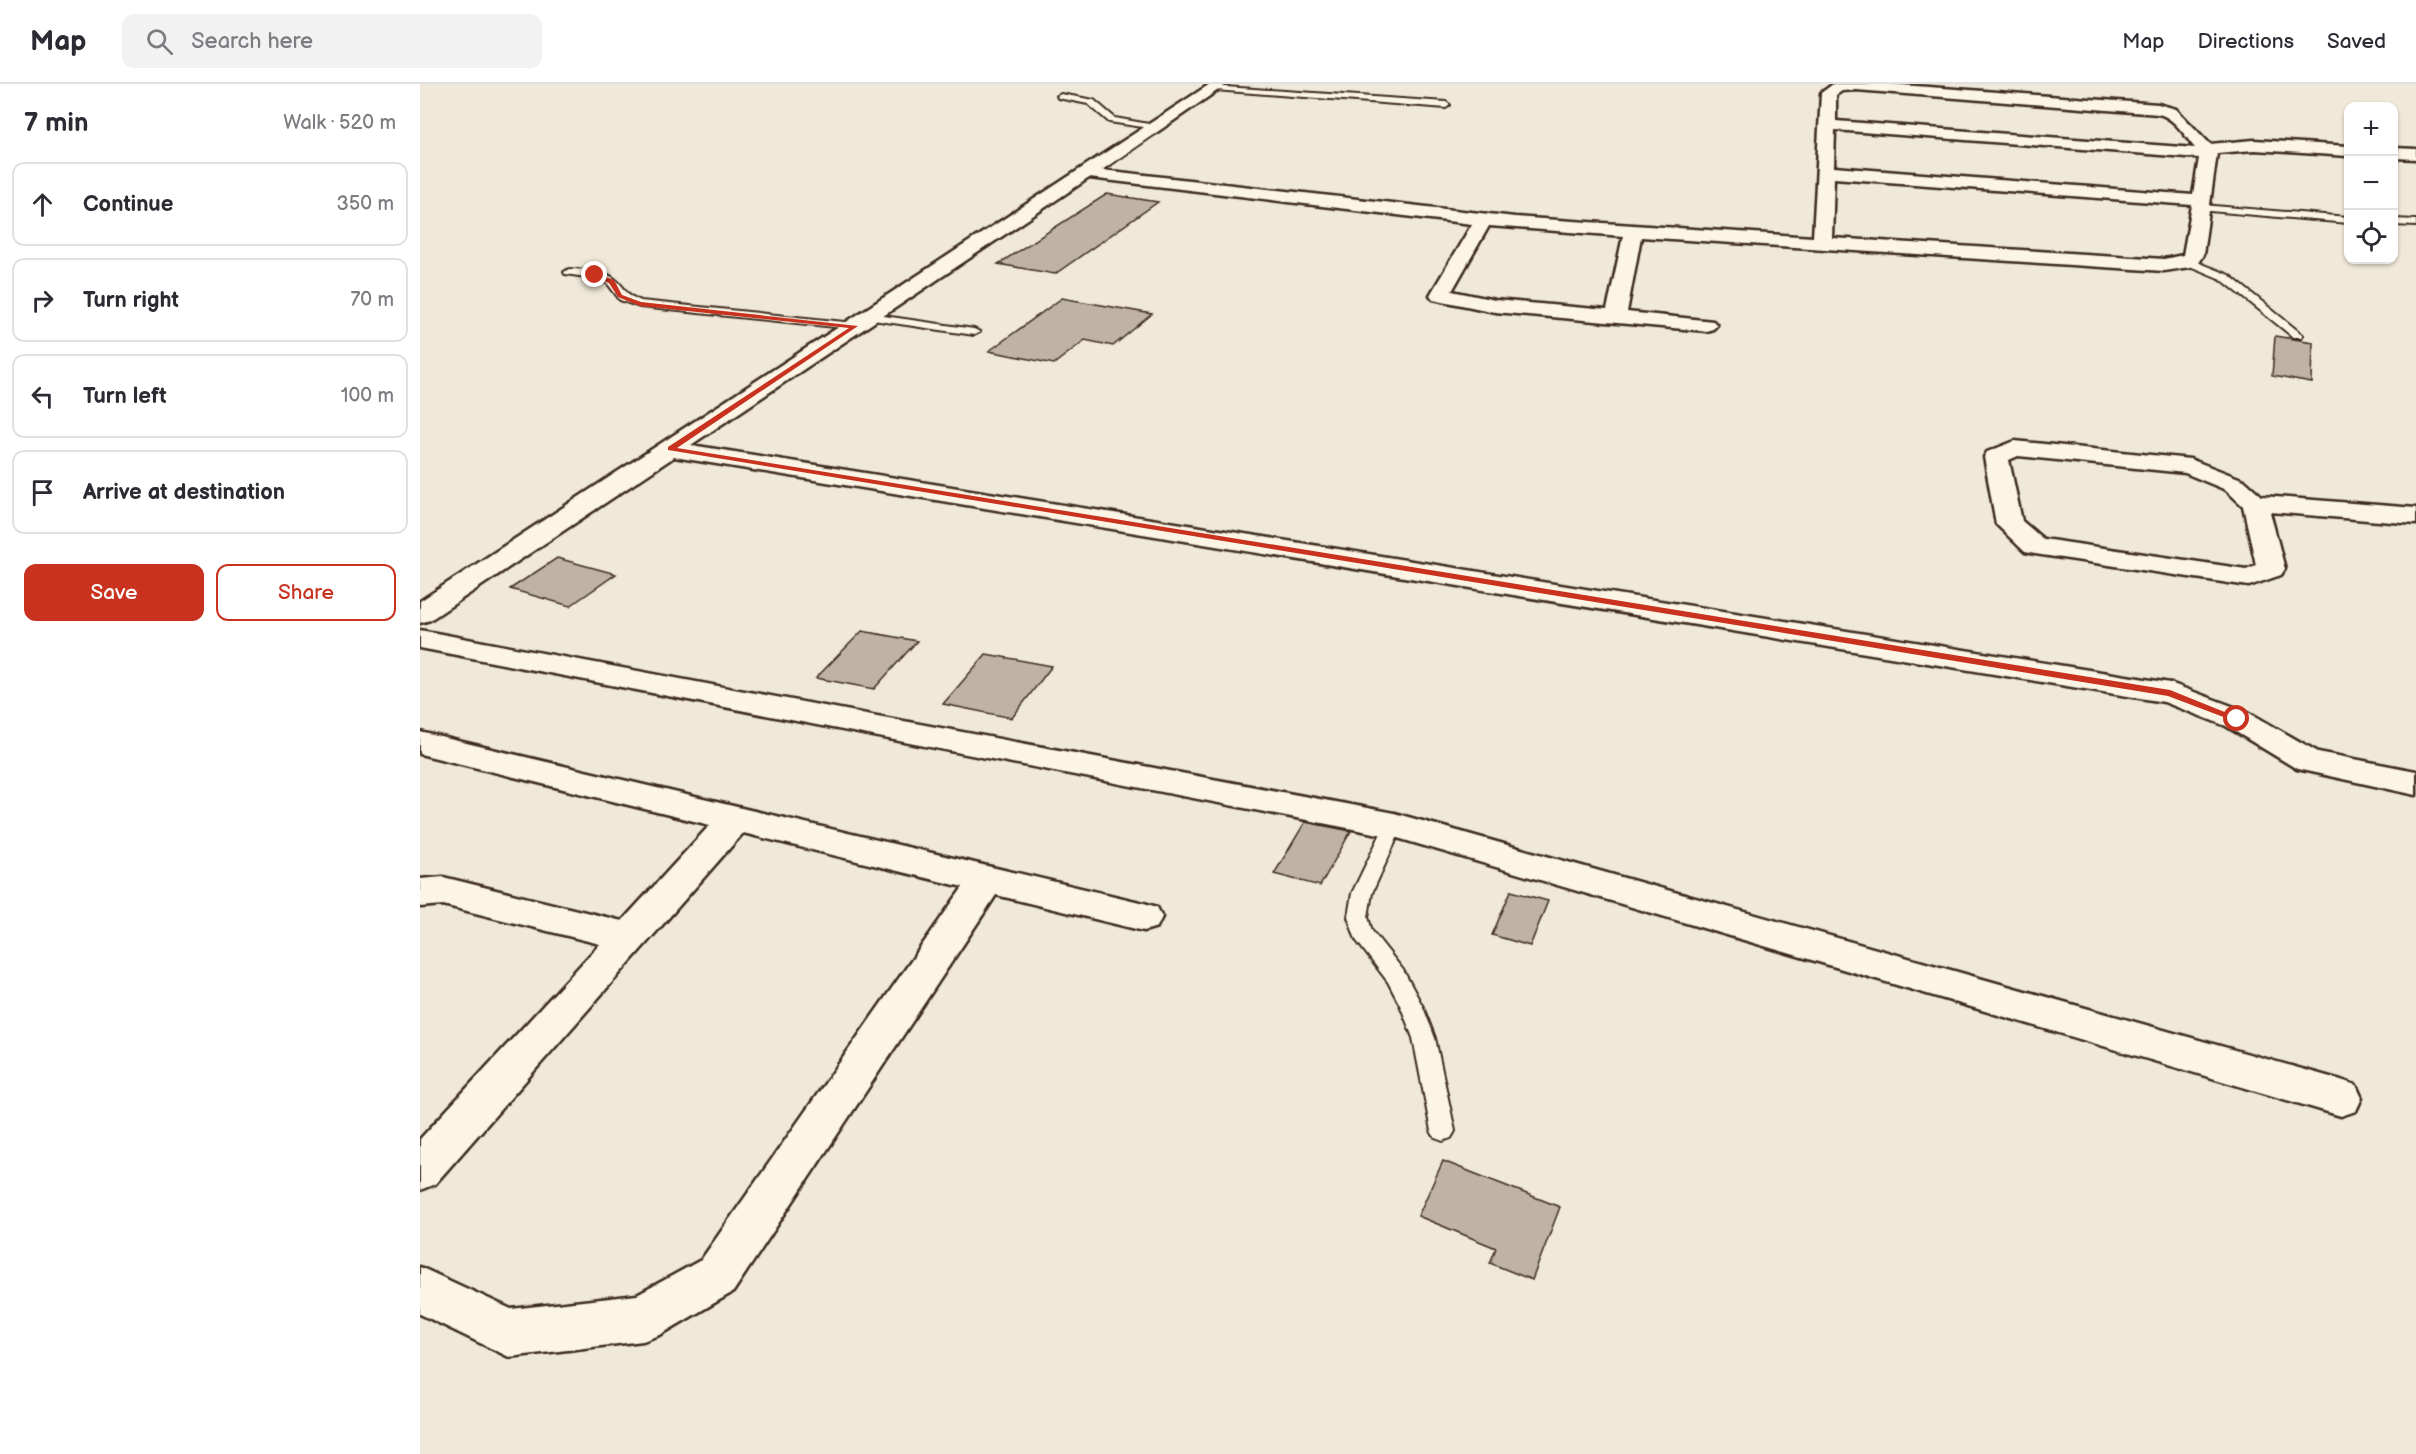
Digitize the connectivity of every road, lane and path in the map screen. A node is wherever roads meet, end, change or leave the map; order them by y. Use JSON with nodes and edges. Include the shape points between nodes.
{"nodes":[{"id":1,"x":1217,"y":86,"type":"edge"},
{"id":2,"x":1062,"y":96,"type":"dead end"},
{"id":3,"x":1446,"y":105,"type":"dead end"},
{"id":4,"x":1829,"y":125,"type":"junction"},
{"id":5,"x":1156,"y":126,"type":"junction"},
{"id":6,"x":2344,"y":151,"type":"edge"},
{"id":7,"x":2398,"y":153,"type":"edge"},
{"id":8,"x":2209,"y":154,"type":"junction"},
{"id":9,"x":2416,"y":154,"type":"edge"},
{"id":10,"x":1826,"y":172,"type":"junction"},
{"id":11,"x":1087,"y":173,"type":"junction"},
{"id":12,"x":2202,"y":204,"type":"junction"},
{"id":13,"x":1482,"y":220,"type":"junction"},
{"id":14,"x":2344,"y":220,"type":"edge"},
{"id":15,"x":2398,"y":222,"type":"edge"},
{"id":16,"x":2416,"y":224,"type":"edge"},
{"id":17,"x":1633,"y":231,"type":"junction"},
{"id":18,"x":1822,"y":243,"type":"junction"},
{"id":19,"x":2189,"y":262,"type":"junction"},
{"id":20,"x":570,"y":272,"type":"dead end"},
{"id":21,"x":1616,"y":317,"type":"junction"},
{"id":22,"x":862,"y":322,"type":"junction"},
{"id":23,"x":1706,"y":325,"type":"dead end"},
{"id":24,"x":974,"y":332,"type":"dead end"},
{"id":25,"x":2296,"y":335,"type":"dead end"},
{"id":26,"x":670,"y":449,"type":"junction"},
{"id":27,"x":2255,"y":503,"type":"junction"},
{"id":28,"x":2416,"y":516,"type":"edge"},
{"id":29,"x":420,"y":614,"type":"edge"},
{"id":30,"x":420,"y":639,"type":"edge"},
{"id":31,"x":420,"y":743,"type":"edge"},
{"id":32,"x":2416,"y":783,"type":"edge"},
{"id":33,"x":736,"y":819,"type":"junction"},
{"id":34,"x":1394,"y":825,"type":"junction"},
{"id":35,"x":988,"y":879,"type":"junction"},
{"id":36,"x":420,"y":893,"type":"edge"},
{"id":37,"x":1144,"y":916,"type":"dead end"},
{"id":38,"x":630,"y":937,"type":"junction"},
{"id":39,"x":2341,"y":1098,"type":"dead end"},
{"id":40,"x":1443,"y":1131,"type":"dead end"},
{"id":41,"x":420,"y":1170,"type":"edge"},
{"id":42,"x":420,"y":1290,"type":"edge"}],
"edges":[{"from":1,"to":3,"type":"lane"},
{"from":1,"to":5,"type":"street"},
{"from":2,"to":5,"type":"lane","via":[[1091,102],[1112,120]]},
{"from":4,"to":8,"type":"street"},
{"from":4,"to":8,"type":"street","via":[[1829,93],[1838,87],[2127,106],[2171,112]]},
{"from":4,"to":10,"type":"street"},
{"from":5,"to":11,"type":"street"},
{"from":6,"to":8,"type":"street","via":[[2222,145],[2209,150]]},
{"from":7,"to":9,"type":"street"},
{"from":8,"to":12,"type":"street"},
{"from":10,"to":12,"type":"street"},
{"from":10,"to":18,"type":"street"},
{"from":11,"to":13,"type":"street"},
{"from":11,"to":22,"type":"street"},
{"from":12,"to":14,"type":"lane","via":[[2295,218]]},
{"from":12,"to":19,"type":"street"},
{"from":13,"to":17,"type":"street"},
{"from":13,"to":21,"type":"street","via":[[1440,295],[1495,306]]},
{"from":15,"to":16,"type":"lane"},
{"from":17,"to":18,"type":"street"},
{"from":17,"to":21,"type":"street"},
{"from":18,"to":19,"type":"street","via":[[2164,265]]},
{"from":19,"to":25,"type":"lane","via":[[2225,277]]},
{"from":20,"to":22,"type":"lane","via":[[605,278],[620,296],[649,306]]},
{"from":21,"to":23,"type":"street"},
{"from":22,"to":24,"type":"lane"},
{"from":22,"to":26,"type":"street"},
{"from":26,"to":29,"type":"street"},
{"from":26,"to":32,"type":"street","via":[[2170,693],[2237,719],[2309,761]]},
{"from":27,"to":27,"type":"street","via":[[2271,569],[2249,578],[2035,546],[2009,524],[1996,457],[2015,448],[2190,466],[2235,485]]},
{"from":27,"to":28,"type":"street"},
{"from":30,"to":34,"type":"street"},
{"from":31,"to":33,"type":"street"},
{"from":33,"to":35,"type":"street"},
{"from":33,"to":38,"type":"street"},
{"from":34,"to":39,"type":"street"},
{"from":34,"to":40,"type":"lane","via":[[1362,893],[1358,917],[1363,934],[1396,976],[1412,1007],[1424,1038]]},
{"from":35,"to":37,"type":"street"},
{"from":35,"to":42,"type":"street","via":[[717,1275],[643,1318],[509,1333]]},
{"from":36,"to":38,"type":"street","via":[[443,891]]},
{"from":38,"to":41,"type":"street"}]}
